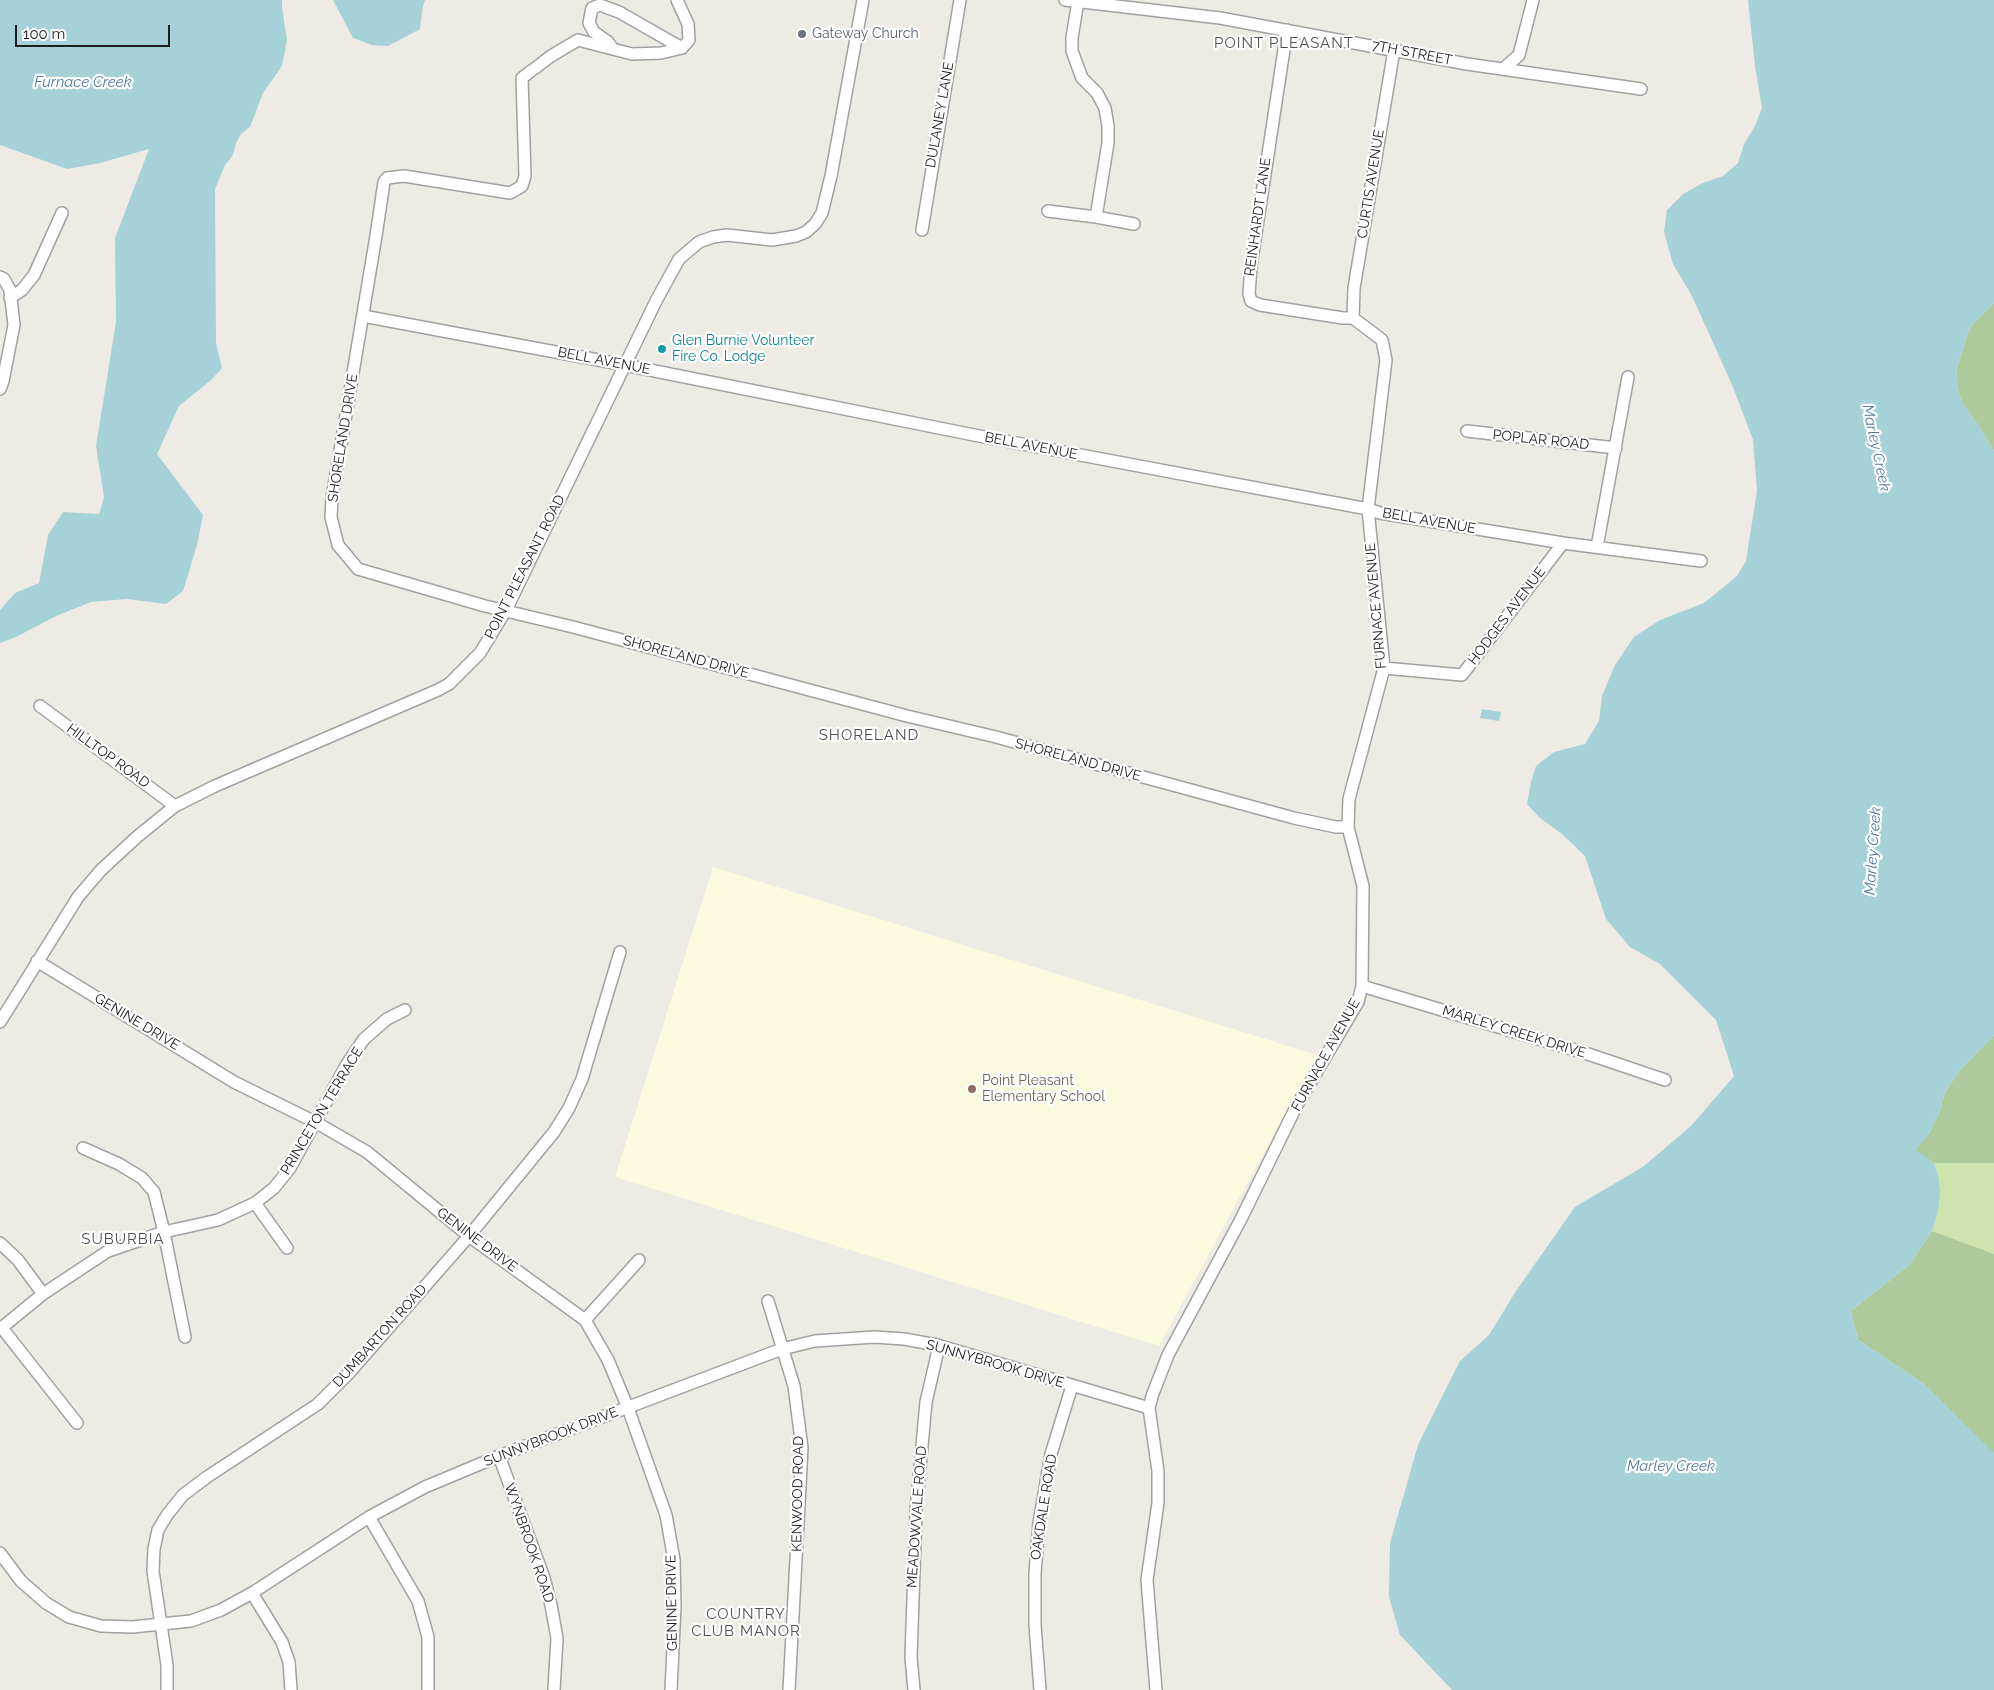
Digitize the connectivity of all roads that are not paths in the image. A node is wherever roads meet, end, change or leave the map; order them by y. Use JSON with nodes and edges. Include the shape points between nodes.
{"nodes":[{"id":1,"x":677,"y":0,"type":"edge"},
{"id":2,"x":863,"y":0,"type":"edge"},
{"id":3,"x":960,"y":0,"type":"edge"},
{"id":4,"x":1065,"y":0,"type":"edge"},
{"id":5,"x":1533,"y":0,"type":"edge"},
{"id":6,"x":1078,"y":2,"type":"junction"},
{"id":7,"x":1287,"y":30,"type":"junction"},
{"id":8,"x":682,"y":48,"type":"junction"},
{"id":9,"x":1394,"y":50,"type":"junction"},
{"id":10,"x":614,"y":51,"type":"junction"},
{"id":11,"x":1504,"y":69,"type":"junction"},
{"id":12,"x":1641,"y":89,"type":"dead end"},
{"id":13,"x":1048,"y":212,"type":"dead end"},
{"id":14,"x":62,"y":213,"type":"dead end"},
{"id":15,"x":1096,"y":217,"type":"junction"},
{"id":16,"x":1134,"y":224,"type":"dead end"},
{"id":17,"x":922,"y":230,"type":"dead end"},
{"id":18,"x":0,"y":277,"type":"edge"},
{"id":19,"x":10,"y":298,"type":"junction"},
{"id":20,"x":363,"y":316,"type":"junction"},
{"id":21,"x":1354,"y":318,"type":"junction"},
{"id":22,"x":625,"y":365,"type":"junction"},
{"id":23,"x":1628,"y":377,"type":"dead end"},
{"id":24,"x":0,"y":389,"type":"edge"},
{"id":25,"x":1467,"y":431,"type":"dead end"},
{"id":26,"x":1616,"y":448,"type":"junction"},
{"id":27,"x":1368,"y":509,"type":"junction"},
{"id":28,"x":1563,"y":543,"type":"junction"},
{"id":29,"x":1597,"y":547,"type":"junction"},
{"id":30,"x":1701,"y":561,"type":"dead end"},
{"id":31,"x":506,"y":610,"type":"junction"},
{"id":32,"x":1384,"y":668,"type":"junction"},
{"id":33,"x":40,"y":706,"type":"dead end"},
{"id":34,"x":175,"y":806,"type":"junction"},
{"id":35,"x":1348,"y":827,"type":"junction"},
{"id":36,"x":620,"y":952,"type":"dead end"},
{"id":37,"x":37,"y":961,"type":"junction"},
{"id":38,"x":1362,"y":986,"type":"junction"},
{"id":39,"x":405,"y":1010,"type":"dead end"},
{"id":40,"x":0,"y":1022,"type":"edge"},
{"id":41,"x":1665,"y":1080,"type":"dead end"},
{"id":42,"x":316,"y":1123,"type":"junction"},
{"id":43,"x":83,"y":1148,"type":"dead end"},
{"id":44,"x":255,"y":1203,"type":"junction"},
{"id":45,"x":164,"y":1232,"type":"junction"},
{"id":46,"x":469,"y":1236,"type":"junction"},
{"id":47,"x":0,"y":1243,"type":"edge"},
{"id":48,"x":287,"y":1248,"type":"dead end"},
{"id":49,"x":638,"y":1260,"type":"dead end"},
{"id":50,"x":44,"y":1294,"type":"junction"},
{"id":51,"x":768,"y":1301,"type":"dead end"},
{"id":52,"x":585,"y":1320,"type":"junction"},
{"id":53,"x":1,"y":1329,"type":"edge"},
{"id":54,"x":185,"y":1338,"type":"dead end"},
{"id":55,"x":939,"y":1346,"type":"junction"},
{"id":56,"x":782,"y":1349,"type":"junction"},
{"id":57,"x":1072,"y":1386,"type":"junction"},
{"id":58,"x":628,"y":1408,"type":"junction"},
{"id":59,"x":1149,"y":1408,"type":"junction"},
{"id":60,"x":76,"y":1423,"type":"dead end"},
{"id":61,"x":498,"y":1456,"type":"junction"},
{"id":62,"x":369,"y":1517,"type":"junction"},
{"id":63,"x":0,"y":1553,"type":"edge"},
{"id":64,"x":252,"y":1594,"type":"junction"},
{"id":65,"x":161,"y":1624,"type":"junction"},
{"id":66,"x":167,"y":1690,"type":"edge"},
{"id":67,"x":291,"y":1690,"type":"edge"},
{"id":68,"x":428,"y":1690,"type":"edge"},
{"id":69,"x":554,"y":1690,"type":"edge"},
{"id":70,"x":672,"y":1690,"type":"edge"},
{"id":71,"x":789,"y":1690,"type":"edge"},
{"id":72,"x":914,"y":1690,"type":"edge"},
{"id":73,"x":1040,"y":1690,"type":"edge"},
{"id":74,"x":1156,"y":1690,"type":"edge"}],
"edges":[{"from":1,"to":8,"type":"street","via":[[688,24],[689,40]]},
{"from":2,"to":22,"type":"street","name":"POINT PLEASANT ROAD","via":[[831,176],[822,213],[815,224],[806,232],[782,240],[727,235],[699,242],[679,259]]},
{"from":3,"to":17,"type":"street","name":"DULANEY LANE"},
{"from":4,"to":6,"type":"street","name":"7TH STREET"},
{"from":5,"to":11,"type":"street","via":[[1519,55]]},
{"from":6,"to":7,"type":"street","name":"7TH STREET","via":[[1220,18]]},
{"from":6,"to":15,"type":"street","via":[[1072,51],[1082,78],[1105,108],[1108,126]]},
{"from":7,"to":9,"type":"street","name":"7TH STREET"},
{"from":7,"to":21,"type":"street","name":"REINHARDT LANE","via":[[1249,294],[1251,301],[1260,305]]},
{"from":8,"to":10,"type":"street","via":[[660,53]]},
{"from":8,"to":10,"type":"street","via":[[618,12],[600,6],[592,8],[589,23]]},
{"from":9,"to":11,"type":"street","name":"7TH STREET"},
{"from":9,"to":21,"type":"street","name":"CURTIS AVENUE","via":[[1354,288]]},
{"from":10,"to":20,"type":"street","name":"SHORELAND DRIVE","via":[[578,40],[522,78],[525,176],[522,186],[510,193],[404,176],[387,178]]},
{"from":11,"to":12,"type":"street","name":"7TH STREET"},
{"from":13,"to":15,"type":"street"},
{"from":14,"to":19,"type":"street","via":[[34,276]]},
{"from":15,"to":16,"type":"street"},
{"from":18,"to":19,"type":"street","via":[[10,290]]},
{"from":19,"to":24,"type":"street","via":[[14,325]]},
{"from":20,"to":22,"type":"street","name":"BELL AVENUE"},
{"from":20,"to":31,"type":"street","name":"SHORELAND DRIVE","via":[[332,498],[331,517],[338,545],[358,569]]},
{"from":21,"to":27,"type":"street","name":"FURNACE AVENUE","via":[[1382,340],[1386,355]]},
{"from":22,"to":27,"type":"street","name":"BELL AVENUE","via":[[974,436]]},
{"from":22,"to":31,"type":"street","name":"POINT PLEASANT ROAD"},
{"from":23,"to":26,"type":"street"},
{"from":25,"to":26,"type":"street","name":"POPLAR ROAD"},
{"from":26,"to":29,"type":"street"},
{"from":27,"to":28,"type":"street","name":"BELL AVENUE"},
{"from":27,"to":32,"type":"street","name":"FURNACE AVENUE"},
{"from":28,"to":29,"type":"street","name":"BELL AVENUE"},
{"from":28,"to":32,"type":"street","name":"HODGES AVENUE","via":[[1462,675]]},
{"from":29,"to":30,"type":"street","name":"BELL AVENUE"},
{"from":31,"to":34,"type":"street","name":"POINT PLEASANT ROAD","via":[[480,653],[449,684]]},
{"from":31,"to":35,"type":"street","name":"SHORELAND DRIVE","via":[[1285,815]]},
{"from":32,"to":35,"type":"street","name":"FURNACE AVENUE","via":[[1349,799]]},
{"from":33,"to":34,"type":"street","name":"HILLTOP ROAD"},
{"from":34,"to":37,"type":"street","name":"POINT PLEASANT ROAD","via":[[101,870],[78,896]]},
{"from":35,"to":38,"type":"street","name":"FURNACE AVENUE","via":[[1363,886]]},
{"from":36,"to":46,"type":"street","name":"DUMBARTON ROAD","via":[[582,1079],[569,1108],[554,1132]]},
{"from":37,"to":40,"type":"street","name":"POINT PLEASANT ROAD"},
{"from":37,"to":42,"type":"street","name":"GENINE DRIVE","via":[[234,1082]]},
{"from":38,"to":41,"type":"street","name":"MARLEY CREEK DRIVE"},
{"from":38,"to":59,"type":"street","name":"FURNACE AVENUE","via":[[1358,1002],[1297,1106],[1168,1355]]},
{"from":39,"to":42,"type":"street","name":"PRINCETON TERRACE","via":[[388,1018],[364,1039]]},
{"from":42,"to":44,"type":"street","name":"PRINCETON TERRACE","via":[[290,1168],[274,1188]]},
{"from":42,"to":46,"type":"street","name":"GENINE DRIVE","via":[[367,1152]]},
{"from":43,"to":45,"type":"street","via":[[142,1178],[154,1192]]},
{"from":44,"to":45,"type":"street","name":"PRINCETON TERRACE","via":[[218,1220]]},
{"from":44,"to":48,"type":"street"},
{"from":45,"to":50,"type":"street","name":"PRINCETON TERRACE","via":[[108,1251]]},
{"from":45,"to":54,"type":"street"},
{"from":46,"to":52,"type":"street","name":"GENINE DRIVE"},
{"from":46,"to":65,"type":"street","name":"DUMBARTON ROAD","via":[[318,1404],[206,1477],[183,1495],[167,1515],[158,1530],[154,1549],[153,1571]]},
{"from":47,"to":50,"type":"street","via":[[18,1260]]},
{"from":49,"to":52,"type":"street"},
{"from":50,"to":53,"type":"street","name":"PRINCETON TERRACE"},
{"from":51,"to":56,"type":"street","name":"KENWOOD ROAD"},
{"from":52,"to":58,"type":"street","name":"GENINE DRIVE","via":[[608,1360]]},
{"from":53,"to":60,"type":"street"},
{"from":55,"to":56,"type":"street","name":"SUNNYBROOK DRIVE","via":[[904,1339],[874,1338],[815,1342]]},
{"from":55,"to":57,"type":"street","name":"SUNNYBROOK DRIVE"},
{"from":55,"to":72,"type":"street","name":"MEADOWVALE ROAD","via":[[926,1402],[918,1484],[911,1617]]},
{"from":56,"to":58,"type":"street","name":"SUNNYBROOK DRIVE"},
{"from":56,"to":71,"type":"street","name":"KENWOOD ROAD","via":[[794,1386],[802,1448]]},
{"from":57,"to":59,"type":"street","name":"SUNNYBROOK DRIVE"},
{"from":57,"to":73,"type":"street","name":"OAKDALE ROAD","via":[[1051,1454],[1039,1523],[1034,1573]]},
{"from":58,"to":61,"type":"street","name":"SUNNYBROOK DRIVE"},
{"from":58,"to":70,"type":"street","name":"GENINE DRIVE","via":[[666,1515],[674,1560]]},
{"from":59,"to":74,"type":"street","name":"FURNACE AVENUE","via":[[1158,1471],[1158,1503],[1147,1580]]},
{"from":61,"to":62,"type":"street","name":"SUNNYBROOK DRIVE","via":[[425,1487]]},
{"from":61,"to":69,"type":"street","name":"WYNBROOK ROAD","via":[[552,1605],[557,1638]]},
{"from":62,"to":64,"type":"street","name":"SUNNYBROOK DRIVE"},
{"from":62,"to":68,"type":"street","via":[[418,1601],[428,1637]]},
{"from":63,"to":65,"type":"street","name":"SUNNYBROOK DRIVE","via":[[21,1581],[46,1603],[69,1617],[101,1626],[132,1628]]},
{"from":64,"to":65,"type":"street","name":"SUNNYBROOK DRIVE","via":[[190,1621]]},
{"from":64,"to":67,"type":"street","via":[[282,1642],[289,1662]]},
{"from":65,"to":66,"type":"street","name":"DUMBARTON ROAD"}]}
